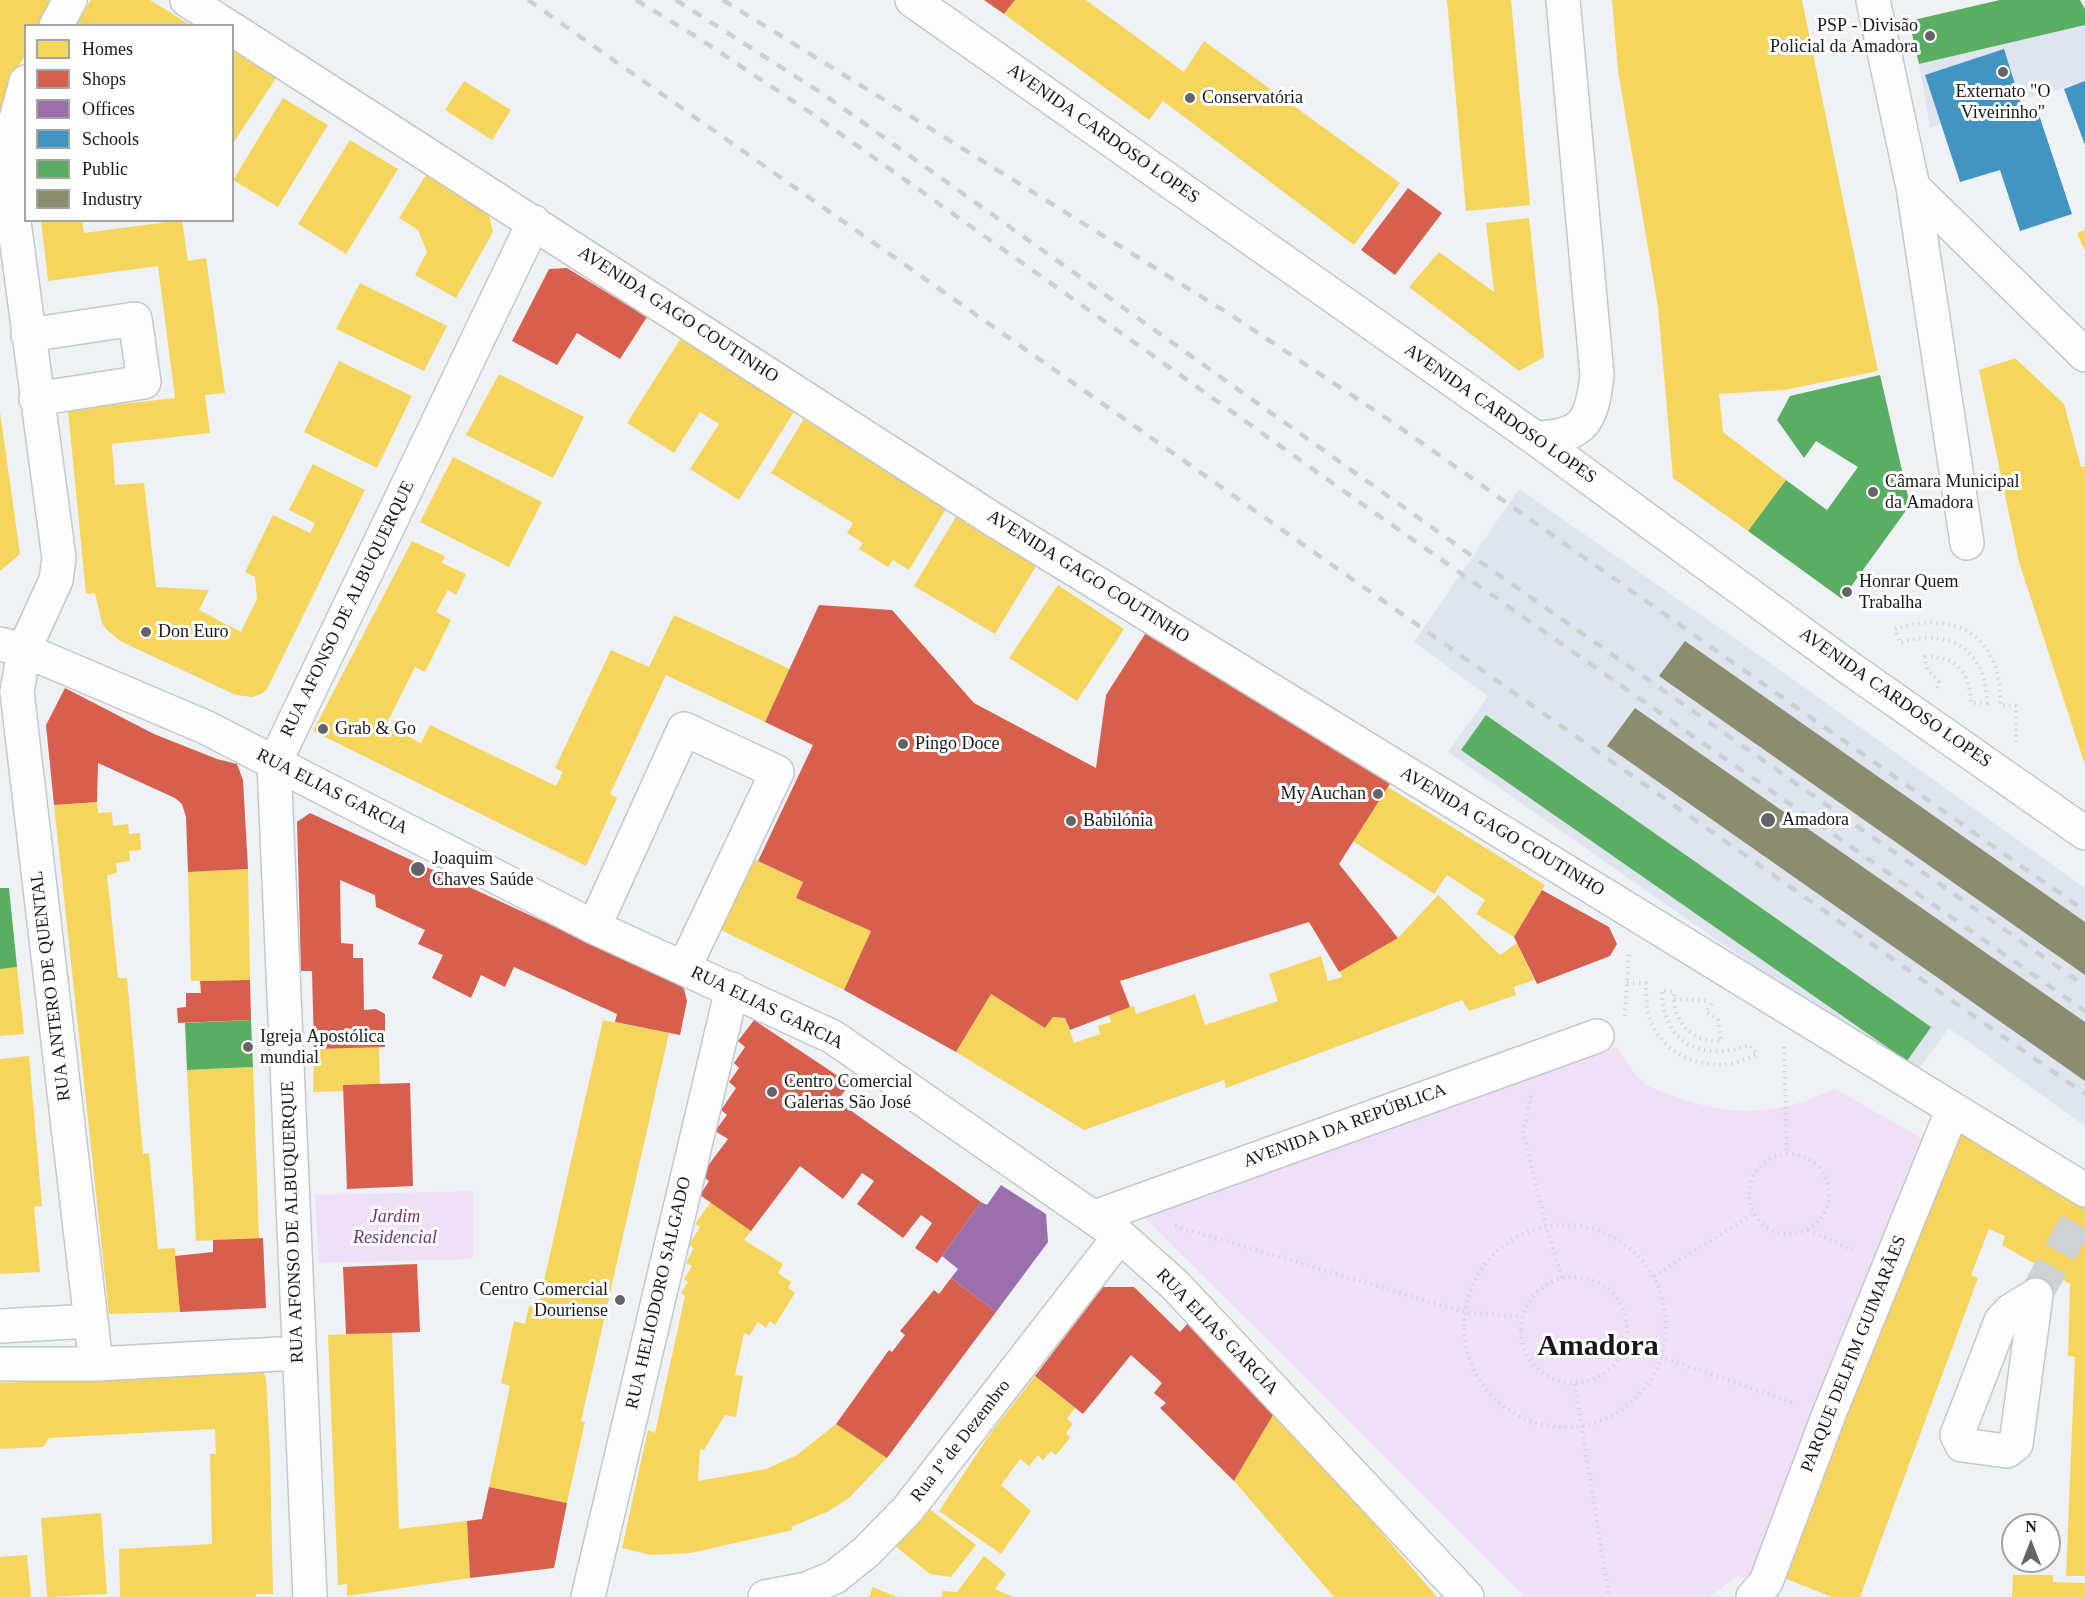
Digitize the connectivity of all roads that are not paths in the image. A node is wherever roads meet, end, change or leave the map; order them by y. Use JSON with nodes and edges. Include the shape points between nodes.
{"nodes":[{"id":1,"x":70,"y":0,"type":"edge"},
{"id":2,"x":187,"y":0,"type":"edge"},
{"id":3,"x":912,"y":0,"type":"edge"},
{"id":4,"x":1563,"y":0,"type":"edge"},
{"id":5,"x":1873,"y":0,"type":"edge"},
{"id":6,"x":57,"y":24,"type":"edge"},
{"id":7,"x":224,"y":24,"type":"edge"},
{"id":8,"x":234,"y":30,"type":"edge"},
{"id":9,"x":24,"y":89,"type":"edge"},
{"id":10,"x":1913,"y":187,"type":"junction"},
{"id":11,"x":534,"y":222,"type":"junction"},
{"id":12,"x":28,"y":335,"type":"junction"},
{"id":13,"x":2085,"y":355,"type":"edge"},
{"id":14,"x":36,"y":399,"type":"junction"},
{"id":15,"x":1535,"y":438,"type":"junction"},
{"id":16,"x":1967,"y":543,"type":"dead end"},
{"id":17,"x":12,"y":647,"type":"edge"},
{"id":18,"x":274,"y":764,"type":"junction"},
{"id":19,"x":2085,"y":833,"type":"edge"},
{"id":20,"x":594,"y":927,"type":"junction"},
{"id":21,"x":684,"y":968,"type":"junction"},
{"id":22,"x":732,"y":989,"type":"junction"},
{"id":23,"x":1597,"y":1036,"type":"road end"},
{"id":24,"x":1953,"y":1109,"type":"junction"},
{"id":25,"x":2085,"y":1190,"type":"edge"},
{"id":26,"x":1095,"y":1217,"type":"junction"},
{"id":27,"x":1120,"y":1236,"type":"junction"},
{"id":28,"x":90,"y":1321,"type":"junction"},
{"id":29,"x":0,"y":1326,"type":"edge"},
{"id":30,"x":298,"y":1353,"type":"junction"},
{"id":31,"x":0,"y":1364,"type":"edge"},
{"id":32,"x":96,"y":1364,"type":"junction"},
{"id":33,"x":832,"y":1587,"type":"edge"},
{"id":34,"x":310,"y":1597,"type":"edge"},
{"id":35,"x":588,"y":1597,"type":"edge"},
{"id":36,"x":765,"y":1597,"type":"edge"},
{"id":37,"x":1467,"y":1597,"type":"edge"},
{"id":38,"x":1753,"y":1597,"type":"edge"}],
"edges":[{"from":1,"to":6,"type":"street"},
{"from":2,"to":7,"type":"street"},
{"from":3,"to":15,"type":"street","name":"AVENIDA CARDOSO LOPES"},
{"from":4,"to":15,"type":"street","via":[[1597,375],[1594,405],[1584,423],[1555,438]]},
{"from":5,"to":10,"type":"street"},
{"from":8,"to":11,"type":"street","name":"AVENIDA GAGO COUTINHO"},
{"from":9,"to":12,"type":"street","name":"RUA ANTERO DE QUENTAL","via":[[12,134],[10,192]]},
{"from":10,"to":13,"type":"street"},
{"from":10,"to":16,"type":"street"},
{"from":11,"to":18,"type":"street","name":"RUA AFONSO DE ALBUQUERQUE"},
{"from":11,"to":24,"type":"street","name":"AVENIDA GAGO COUTINHO","via":[[994,520]]},
{"from":12,"to":14,"type":"street","name":"RUA ANTERO DE QUENTAL"},
{"from":12,"to":14,"type":"street","via":[[135,319],[144,382]]},
{"from":14,"to":17,"type":"street","name":"RUA ANTERO DE QUENTAL","via":[[59,558],[56,580]]},
{"from":15,"to":19,"type":"street","name":"AVENIDA CARDOSO LOPES","via":[[1848,667]]},
{"from":17,"to":18,"type":"street","name":"RUA ELIAS GARCIA","via":[[205,727]]},
{"from":17,"to":28,"type":"street","name":"RUA ANTERO DE QUENTAL"},
{"from":18,"to":20,"type":"street","name":"RUA ELIAS GARCIA"},
{"from":18,"to":30,"type":"street","name":"RUA AFONSO DE ALBUQUERQUE"},
{"from":20,"to":21,"type":"street","name":"RUA ELIAS GARCIA"},
{"from":20,"to":21,"type":"street","via":[[684,729],[777,772]]},
{"from":21,"to":22,"type":"street","name":"RUA ELIAS GARCIA"},
{"from":22,"to":26,"type":"street","name":"RUA ELIAS GARCIA","via":[[833,1037]]},
{"from":22,"to":35,"type":"street","name":"RUA HELIODORO SALGADO"},
{"from":23,"to":26,"type":"street","name":"AVENIDA DA REPÚBLICA"},
{"from":24,"to":25,"type":"street","name":"AVENIDA GAGO COUTINHO"},
{"from":24,"to":38,"type":"street","name":"PARQUE DELFIM GUIMARÃES","via":[[1829,1414],[1766,1582]]},
{"from":26,"to":27,"type":"street","name":"RUA ELIAS GARCIA"},
{"from":27,"to":33,"type":"street","name":"Rua 1º de Dezembro","via":[[908,1509]]},
{"from":27,"to":37,"type":"street","name":"RUA ELIAS GARCIA","via":[[1175,1285]]},
{"from":28,"to":29,"type":"street"},
{"from":28,"to":32,"type":"street","name":"RUA ANTERO DE QUENTAL"},
{"from":30,"to":32,"type":"street"},
{"from":30,"to":34,"type":"street","name":"RUA AFONSO DE ALBUQUERQUE"},
{"from":31,"to":32,"type":"street"},
{"from":33,"to":36,"type":"street","name":"Rua 1º de Dezembro"}]}
